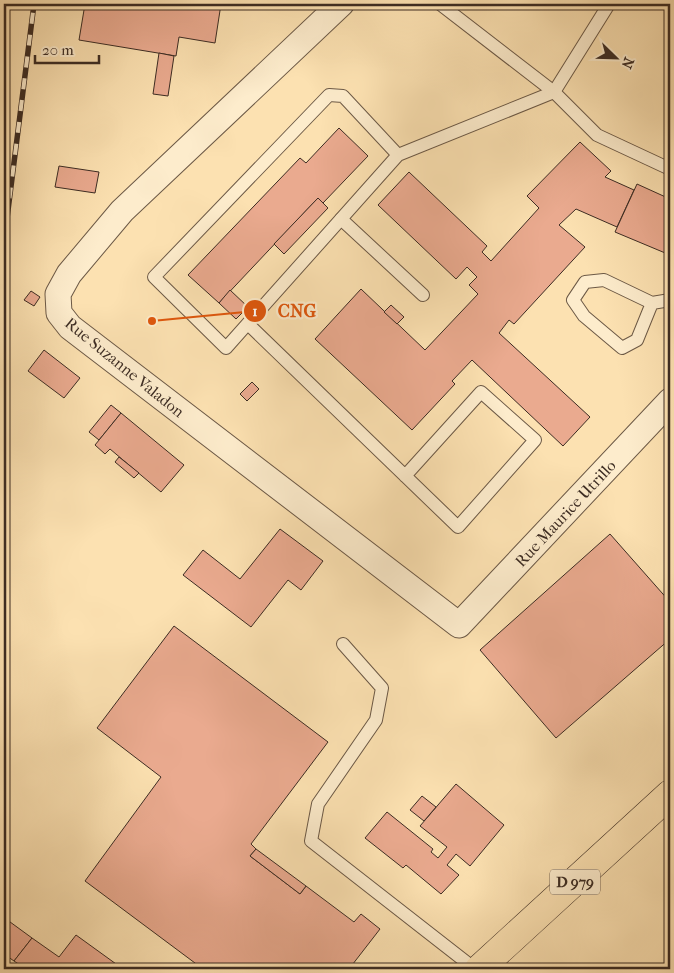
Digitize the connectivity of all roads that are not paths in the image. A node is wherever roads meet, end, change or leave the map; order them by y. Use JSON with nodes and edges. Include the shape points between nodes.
{"nodes":[{"id":1,"x":341,"y":4,"type":"edge"},
{"id":2,"x":440,"y":4,"type":"edge"},
{"id":3,"x":609,"y":4,"type":"edge"},
{"id":4,"x":554,"y":92,"type":"junction"},
{"id":5,"x":398,"y":155,"type":"junction"},
{"id":6,"x":670,"y":169,"type":"edge"},
{"id":7,"x":341,"y":218,"type":"junction"},
{"id":8,"x":423,"y":295,"type":"dead end"},
{"id":9,"x":670,"y":300,"type":"edge"},
{"id":10,"x":652,"y":303,"type":"junction"},
{"id":11,"x":248,"y":324,"type":"junction"},
{"id":12,"x":670,"y":401,"type":"edge"},
{"id":13,"x":405,"y":476,"type":"junction"},
{"id":14,"x":459,"y":624,"type":"joint"},
{"id":15,"x":342,"y":644,"type":"dead end"},
{"id":16,"x":670,"y":794,"type":"edge"},
{"id":17,"x":475,"y":969,"type":"edge"},
{"id":18,"x":479,"y":969,"type":"edge"}],
"edges":[{"from":1,"to":14,"type":"street","name":"Rue Suzanne Valadon","via":[[122,211],[69,274],[58,294],[59,313],[70,327]]},
{"from":2,"to":4,"type":"lane"},
{"from":3,"to":4,"type":"lane"},
{"from":4,"to":5,"type":"lane"},
{"from":4,"to":6,"type":"lane","via":[[597,134]]},
{"from":5,"to":7,"type":"lane"},
{"from":5,"to":11,"type":"lane","via":[[343,96],[329,95],[154,277],[226,348]]},
{"from":7,"to":8,"type":"lane"},
{"from":7,"to":11,"type":"lane"},
{"from":9,"to":10,"type":"lane"},
{"from":10,"to":10,"type":"lane","via":[[604,280],[585,282],[573,300],[584,316],[622,348],[637,340]]},
{"from":11,"to":13,"type":"lane"},
{"from":12,"to":14,"type":"street","name":"Rue Maurice Utrillo"},
{"from":13,"to":13,"type":"lane","via":[[458,527],[535,440],[481,392]]},
{"from":15,"to":17,"type":"lane","via":[[382,688],[376,720],[318,804],[311,841]]},
{"from":16,"to":18,"type":"main road","number":"D 979"}]}
